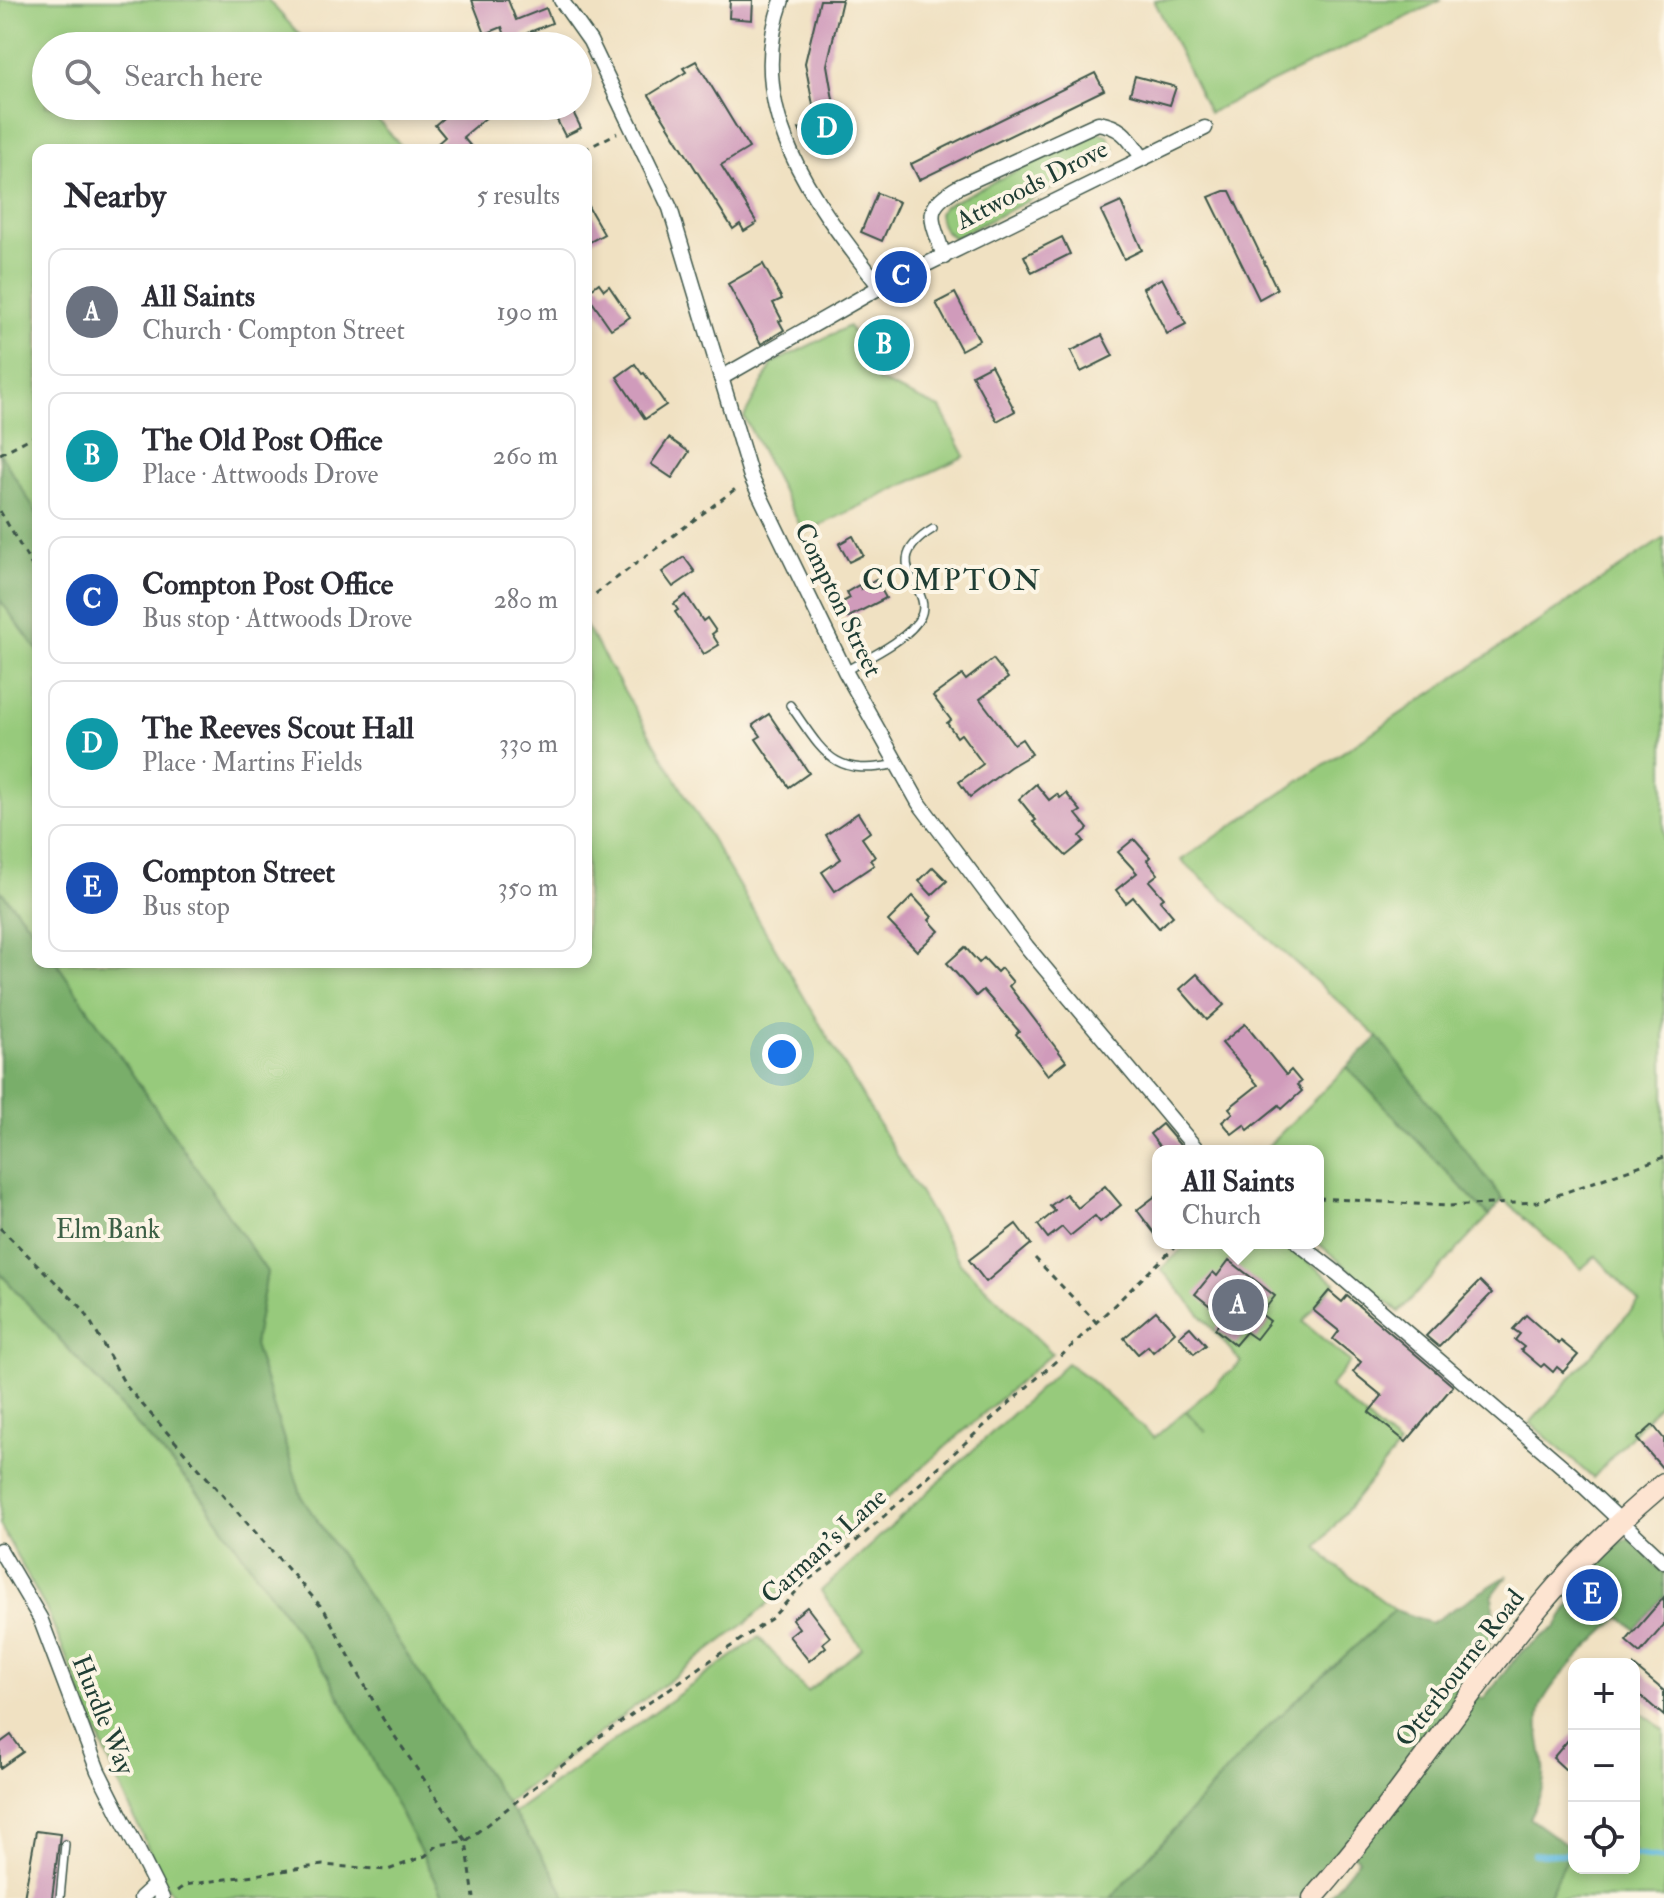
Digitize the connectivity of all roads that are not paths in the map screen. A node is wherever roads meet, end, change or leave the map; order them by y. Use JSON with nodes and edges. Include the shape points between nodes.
{"nodes":[{"id":1,"x":561,"y":0,"type":"edge"},
{"id":2,"x":782,"y":0,"type":"edge"},
{"id":3,"x":584,"y":32,"type":"edge"},
{"id":4,"x":592,"y":45,"type":"edge"},
{"id":5,"x":1205,"y":128,"type":"dead end"},
{"id":6,"x":1142,"y":157,"type":"junction"},
{"id":7,"x":944,"y":257,"type":"junction"},
{"id":8,"x":880,"y":287,"type":"junction"},
{"id":9,"x":721,"y":378,"type":"junction"},
{"id":10,"x":933,"y":529,"type":"dead end"},
{"id":11,"x":845,"y":671,"type":"junction"},
{"id":12,"x":790,"y":705,"type":"dead end"},
{"id":13,"x":897,"y":764,"type":"junction"},
{"id":14,"x":1193,"y":1145,"type":"edge"},
{"id":15,"x":1305,"y":1249,"type":"edge"},
{"id":16,"x":1664,"y":1483,"type":"edge"},
{"id":17,"x":1621,"y":1520,"type":"junction"},
{"id":18,"x":0,"y":1550,"type":"edge"},
{"id":19,"x":1664,"y":1562,"type":"edge"},
{"id":20,"x":65,"y":1844,"type":"dead end"},
{"id":21,"x":163,"y":1893,"type":"edge"},
{"id":22,"x":60,"y":1898,"type":"edge"},
{"id":23,"x":141,"y":1898,"type":"edge"},
{"id":24,"x":1313,"y":1898,"type":"edge"}],
"edges":[{"from":1,"to":3,"type":"street","name":"Compton Street"},
{"from":2,"to":8,"type":"street","via":[[769,67],[781,130],[802,177]]},
{"from":4,"to":9,"type":"street","name":"Compton Street","via":[[670,208]]},
{"from":5,"to":6,"type":"street","name":"Attwoods Drove"},
{"from":6,"to":7,"type":"street","name":"Attwoods Drove"},
{"from":6,"to":7,"type":"street","name":"Attwoods Drove","via":[[1127,135],[1114,125],[1098,123],[960,186],[934,206],[932,217]]},
{"from":7,"to":8,"type":"street","name":"Attwoods Drove"},
{"from":8,"to":9,"type":"street","name":"Attwoods Drove"},
{"from":9,"to":11,"type":"street","name":"Compton Street","via":[[751,477]]},
{"from":10,"to":11,"type":"lane","via":[[915,544],[907,562],[921,599],[921,615],[904,635]]},
{"from":11,"to":13,"type":"street","name":"Compton Street"},
{"from":12,"to":13,"type":"lane","via":[[821,748],[845,767]]},
{"from":13,"to":14,"type":"street","name":"Compton Street","via":[[919,803],[1027,947]]},
{"from":15,"to":17,"type":"street"},
{"from":16,"to":17,"type":"street","name":"Otterbourne Road"},
{"from":17,"to":19,"type":"street"},
{"from":17,"to":24,"type":"street","name":"Otterbourne Road","via":[[1540,1607]]},
{"from":18,"to":21,"type":"street","name":"Hurdle Way","via":[[40,1618],[98,1771]]},
{"from":20,"to":22,"type":"lane"},
{"from":21,"to":23,"type":"street"}]}
